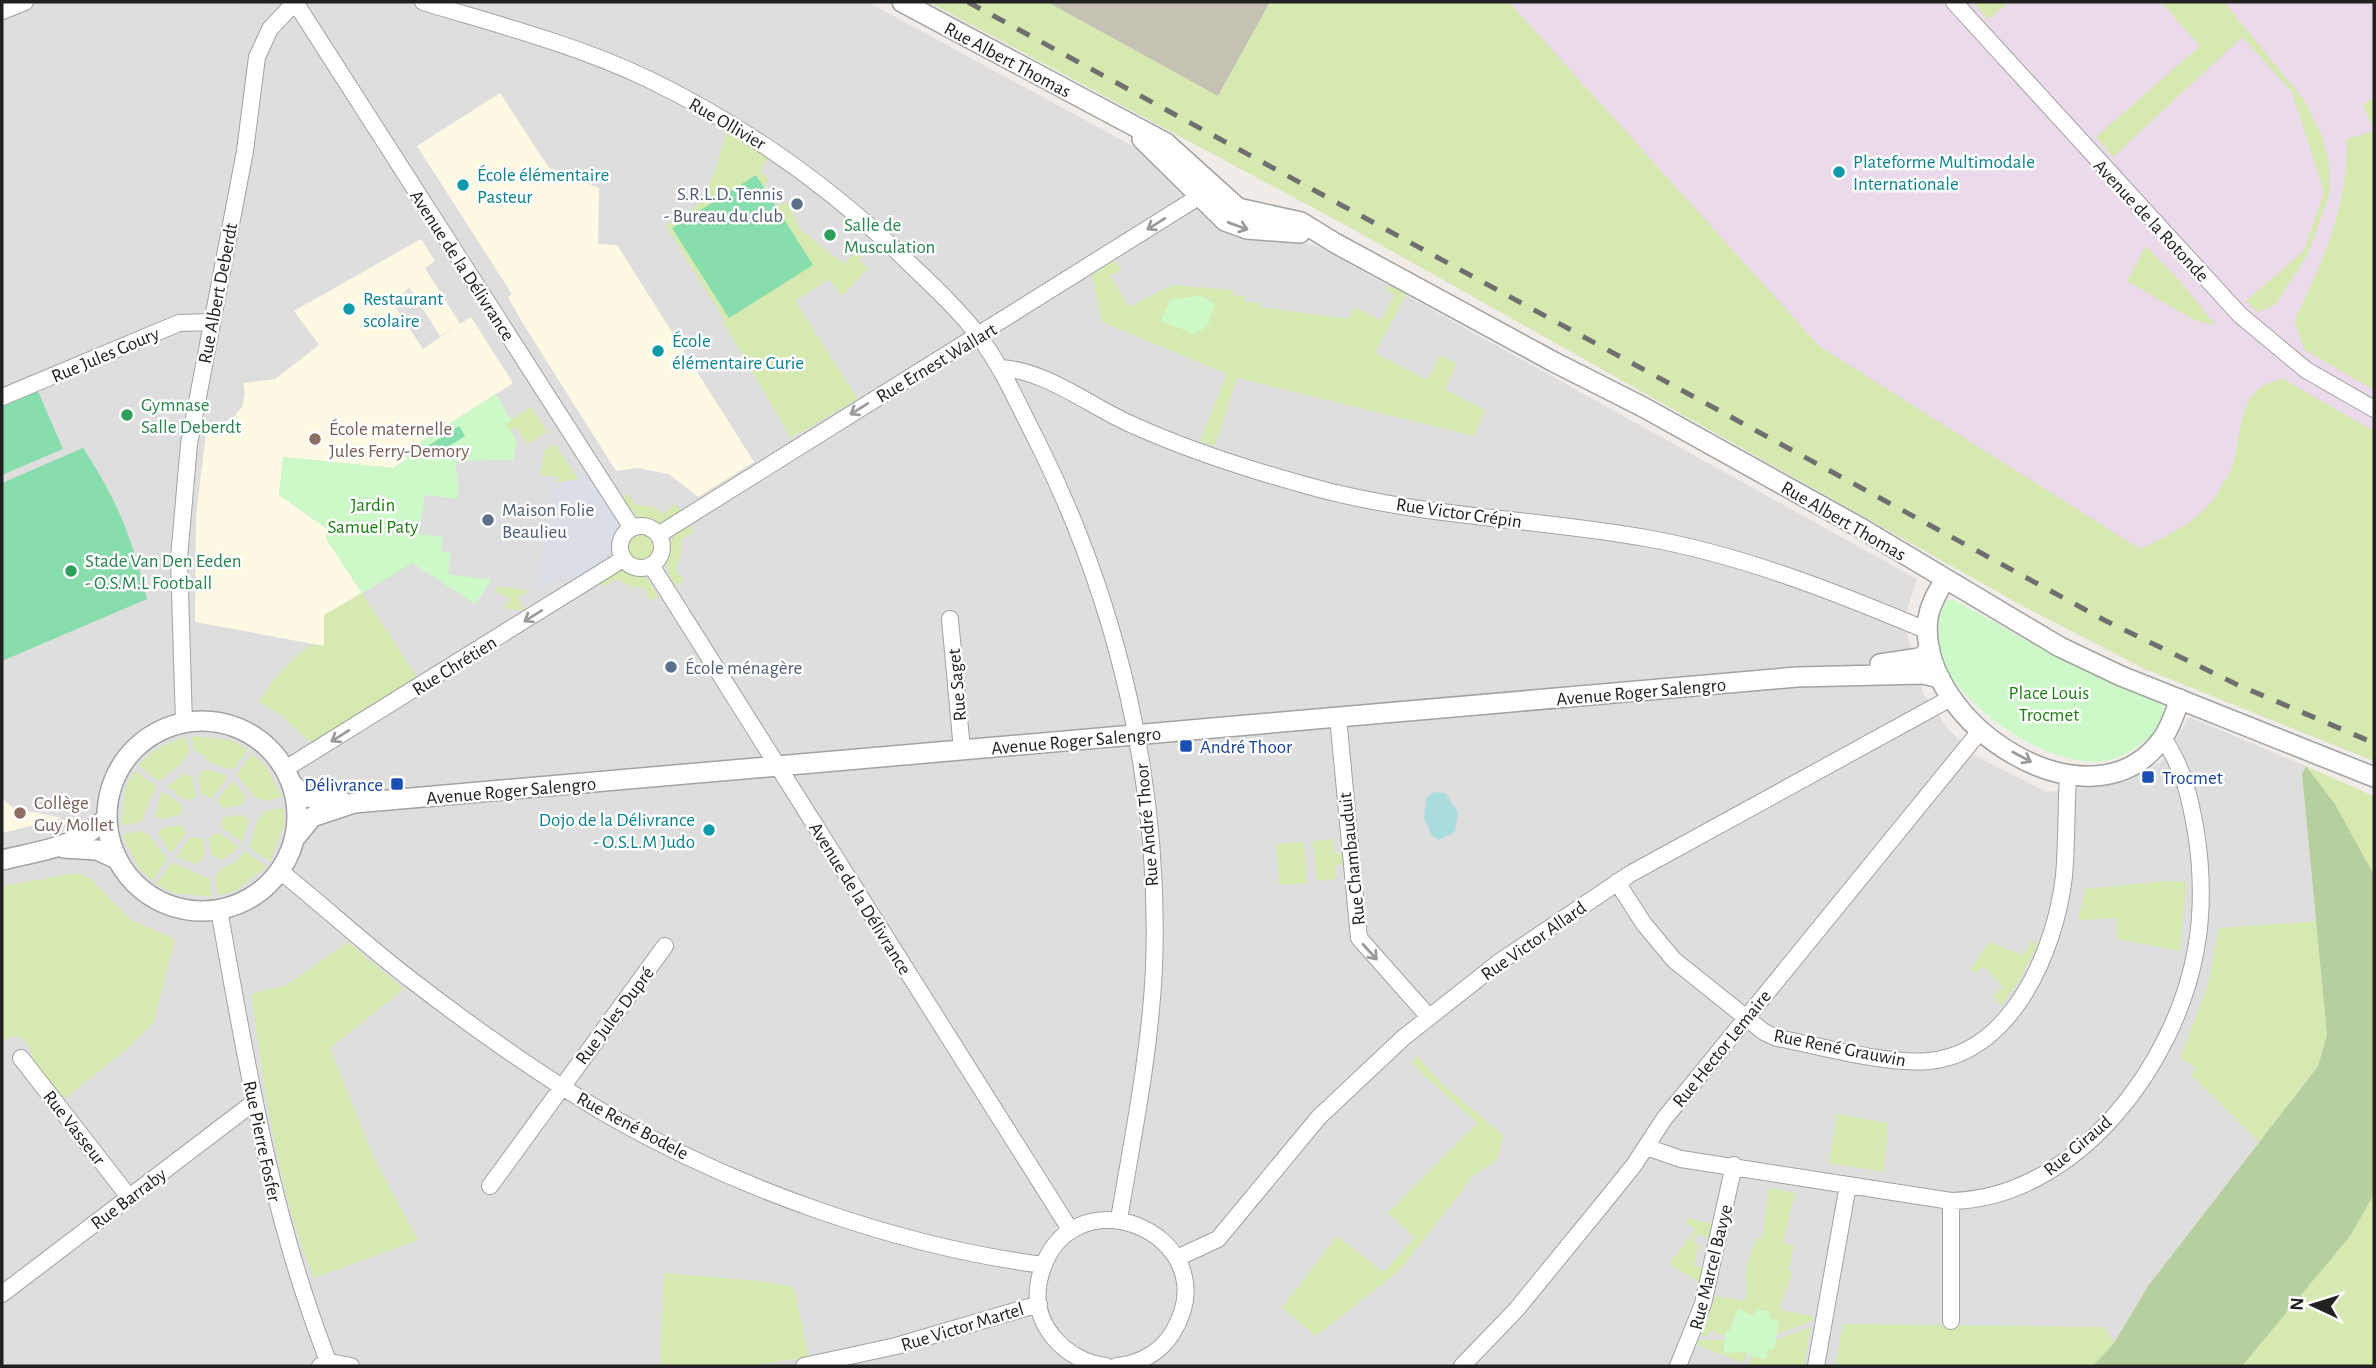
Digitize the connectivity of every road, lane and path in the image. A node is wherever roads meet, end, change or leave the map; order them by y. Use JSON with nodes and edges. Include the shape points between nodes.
{"nodes":[{"id":1,"x":25,"y":2,"type":"edge"},
{"id":2,"x":295,"y":2,"type":"edge"},
{"id":3,"x":423,"y":2,"type":"edge"},
{"id":4,"x":902,"y":2,"type":"edge"},
{"id":5,"x":1954,"y":2,"type":"edge"},
{"id":6,"x":2,"y":11,"type":"edge"},
{"id":7,"x":1207,"y":192,"type":"junction"},
{"id":8,"x":211,"y":322,"type":"junction"},
{"id":9,"x":978,"y":335,"type":"junction"},
{"id":10,"x":1000,"y":368,"type":"junction"},
{"id":11,"x":2,"y":397,"type":"edge"},
{"id":12,"x":2374,"y":409,"type":"edge"},
{"id":13,"x":632,"y":528,"type":"junction"},
{"id":14,"x":658,"y":535,"type":"junction"},
{"id":15,"x":623,"y":559,"type":"junction"},
{"id":16,"x":650,"y":565,"type":"junction"},
{"id":17,"x":1945,"y":579,"type":"junction"},
{"id":18,"x":950,"y":619,"type":"dead end"},
{"id":19,"x":1929,"y":640,"type":"junction"},
{"id":20,"x":1797,"y":677,"type":"junction"},
{"id":21,"x":1940,"y":678,"type":"junction"},
{"id":22,"x":1951,"y":698,"type":"junction"},
{"id":23,"x":2180,"y":699,"type":"junction"},
{"id":24,"x":1338,"y":718,"type":"junction"},
{"id":25,"x":184,"y":723,"type":"junction"},
{"id":26,"x":1980,"y":731,"type":"junction"},
{"id":27,"x":1137,"y":735,"type":"junction"},
{"id":28,"x":2163,"y":738,"type":"junction"},
{"id":29,"x":962,"y":750,"type":"junction"},
{"id":30,"x":778,"y":766,"type":"junction"},
{"id":31,"x":2068,"y":775,"type":"junction"},
{"id":32,"x":288,"y":776,"type":"junction"},
{"id":33,"x":2371,"y":776,"type":"edge"},
{"id":34,"x":354,"y":803,"type":"junction"},
{"id":35,"x":107,"y":817,"type":"junction"},
{"id":36,"x":295,"y":838,"type":"junction"},
{"id":37,"x":55,"y":848,"type":"junction"},
{"id":38,"x":117,"y":859,"type":"junction"},
{"id":39,"x":2,"y":860,"type":"edge"},
{"id":40,"x":280,"y":872,"type":"junction"},
{"id":41,"x":1617,"y":882,"type":"junction"},
{"id":42,"x":219,"y":911,"type":"junction"},
{"id":43,"x":665,"y":946,"type":"dead end"},
{"id":44,"x":1429,"y":1017,"type":"junction"},
{"id":45,"x":1745,"y":1017,"type":"junction"},
{"id":46,"x":21,"y":1058,"type":"dead end"},
{"id":47,"x":562,"y":1086,"type":"junction"},
{"id":48,"x":253,"y":1102,"type":"junction"},
{"id":49,"x":1646,"y":1147,"type":"junction"},
{"id":50,"x":1734,"y":1165,"type":"junction"},
{"id":51,"x":1849,"y":1185,"type":"junction"},
{"id":52,"x":490,"y":1186,"type":"dead end"},
{"id":53,"x":130,"y":1197,"type":"junction"},
{"id":54,"x":1951,"y":1201,"type":"junction"},
{"id":55,"x":1119,"y":1219,"type":"junction"},
{"id":56,"x":1071,"y":1231,"type":"junction"},
{"id":57,"x":1177,"y":1258,"type":"junction"},
{"id":58,"x":1043,"y":1265,"type":"junction"},
{"id":59,"x":2,"y":1294,"type":"edge"},
{"id":60,"x":1039,"y":1304,"type":"junction"},
{"id":61,"x":1951,"y":1321,"type":"dead end"},
{"id":62,"x":1156,"y":1360,"type":"edge"},
{"id":63,"x":1078,"y":1363,"type":"edge"},
{"id":64,"x":326,"y":1365,"type":"edge"},
{"id":65,"x":351,"y":1366,"type":"edge"},
{"id":66,"x":804,"y":1366,"type":"edge"},
{"id":67,"x":1106,"y":1366,"type":"edge"},
{"id":68,"x":1117,"y":1366,"type":"edge"},
{"id":69,"x":1462,"y":1366,"type":"edge"},
{"id":70,"x":1678,"y":1366,"type":"edge"},
{"id":71,"x":1816,"y":1366,"type":"edge"}],
"edges":[{"from":1,"to":6,"type":"street"},
{"from":2,"to":8,"type":"street","name":"Rue Albert Deberdt","via":[[260,47]]},
{"from":2,"to":13,"type":"street","name":"Avenue de la Délivrance"},
{"from":3,"to":9,"type":"street","name":"Rue Ollivier","via":[[586,52],[665,87],[732,124],[787,159],[861,218],[954,306]]},
{"from":4,"to":7,"type":"street","name":"Rue Albert Thomas","via":[[1174,148]]},
{"from":5,"to":12,"type":"street","name":"Avenue de la Rotonde","via":[[2240,315],[2306,370]]},
{"from":7,"to":9,"type":"street","name":"Rue Ernest Wallart","one_way":true},
{"from":7,"to":17,"type":"street","name":"Rue Albert Thomas","via":[[1238,208],[1301,222],[1859,527]]},
{"from":8,"to":11,"type":"street","name":"Rue Jules Goury","via":[[179,323]]},
{"from":8,"to":25,"type":"street","name":"Rue Albert Deberdt","via":[[189,444],[180,543]]},
{"from":9,"to":10,"type":"street","name":"Rue André Thoor"},
{"from":9,"to":14,"type":"street","name":"Rue Ernest Wallart","one_way":true},
{"from":10,"to":19,"type":"street","name":"Rue Victor Crépin","via":[[1032,374],[1177,444],[1309,487],[1362,499],[1669,542],[1769,570]]},
{"from":10,"to":27,"type":"street","name":"Rue André Thoor","via":[[1060,488],[1096,578]]},
{"from":13,"to":14,"type":"street","via":[[649,527]]},
{"from":13,"to":15,"type":"street","via":[[622,538]]},
{"from":14,"to":16,"type":"street","via":[[660,555]]},
{"from":15,"to":16,"type":"street","via":[[633,566]]},
{"from":15,"to":32,"type":"street","name":"Rue Chrétien","one_way":true},
{"from":16,"to":30,"type":"street","name":"Avenue de la Délivrance"},
{"from":17,"to":19,"type":"street","via":[[1933,600]]},
{"from":17,"to":23,"type":"street","name":"Rue Albert Thomas","via":[[2090,662]]},
{"from":18,"to":29,"type":"street","name":"Rue Saget"},
{"from":19,"to":20,"type":"street","name":"Avenue Roger Salengro","via":[[1920,659]]},
{"from":19,"to":21,"type":"street"},
{"from":20,"to":21,"type":"street","name":"Avenue Roger Salengro","via":[[1923,674]]},
{"from":20,"to":24,"type":"street","name":"Avenue Roger Salengro"},
{"from":21,"to":22,"type":"street"},
{"from":22,"to":26,"type":"street"},
{"from":22,"to":41,"type":"street","name":"Rue Victor Allard"},
{"from":23,"to":28,"type":"street"},
{"from":23,"to":33,"type":"street","name":"Rue Albert Thomas"},
{"from":24,"to":27,"type":"street","name":"Avenue Roger Salengro"},
{"from":24,"to":44,"type":"street","name":"Rue Chambauduit","one_way":true,"via":[[1359,938]]},
{"from":25,"to":32,"type":"street","via":[[238,728],[268,748]]},
{"from":25,"to":35,"type":"street","via":[[151,736],[125,760],[112,787]]},
{"from":26,"to":31,"type":"street","one_way":true,"via":[[2039,766]]},
{"from":26,"to":45,"type":"street","name":"Rue Hector Lemaire"},
{"from":27,"to":29,"type":"street","name":"Avenue Roger Salengro"},
{"from":27,"to":55,"type":"street","name":"Rue André Thoor","via":[[1152,880],[1154,968],[1144,1075]]},
{"from":28,"to":31,"type":"street","via":[[2122,769],[2100,775]]},
{"from":28,"to":54,"type":"street","name":"Rue Giraud","via":[[2182,771],[2201,872],[2196,951],[2175,1021],[2140,1081],[2088,1140],[2023,1185],[1983,1199]]},
{"from":29,"to":30,"type":"street","name":"Avenue Roger Salengro"},
{"from":30,"to":34,"type":"street","name":"Avenue Roger Salengro"},
{"from":30,"to":56,"type":"street","name":"Avenue de la Délivrance"},
{"from":31,"to":45,"type":"street","name":"Rue René Grauwin","via":[[2064,877],[2051,932],[2025,991],[1983,1039],[1949,1057],[1915,1061],[1777,1038]]},
{"from":32,"to":34,"type":"street","name":"Avenue Roger Salengro","via":[[300,793],[313,799]]},
{"from":32,"to":36,"type":"street","via":[[297,810]]},
{"from":34,"to":36,"type":"street","name":"Avenue Roger Salengro","via":[[312,817]]},
{"from":35,"to":37,"type":"street","via":[[91,832]]},
{"from":35,"to":38,"type":"street"},
{"from":36,"to":40,"type":"street"},
{"from":37,"to":38,"type":"street","via":[[97,850]]},
{"from":37,"to":39,"type":"street"},
{"from":38,"to":42,"type":"street","via":[[132,881],[159,902],[184,910]]},
{"from":40,"to":42,"type":"street","via":[[253,897]]},
{"from":40,"to":47,"type":"street","name":"Rue René Bodele","via":[[415,983]]},
{"from":41,"to":44,"type":"street","name":"Rue Victor Allard","via":[[1498,962]]},
{"from":41,"to":45,"type":"street","name":"Rue René Grauwin","via":[[1674,960]]},
{"from":42,"to":48,"type":"street","name":"Rue Pierre Fosfer"},
{"from":43,"to":47,"type":"street","name":"Rue Jules Dupré"},
{"from":44,"to":57,"type":"street","name":"Rue Victor Allard","via":[[1319,1117],[1218,1239]]},
{"from":45,"to":49,"type":"street","name":"Rue Hector Lemaire"},
{"from":46,"to":53,"type":"street","name":"Rue Vasseur"},
{"from":47,"to":52,"type":"street","name":"Rue Jules Dupré"},
{"from":47,"to":58,"type":"street","name":"Rue René Bodele","via":[[663,1144],[782,1195],[926,1242]]},
{"from":48,"to":53,"type":"street","name":"Rue Barraby"},
{"from":48,"to":64,"type":"street","name":"Rue Pierre Fosfer","via":[[287,1244]]},
{"from":49,"to":50,"type":"street","name":"Rue Giraud","via":[[1681,1159]]},
{"from":49,"to":69,"type":"street","name":"Rue Hector Lemaire","via":[[1516,1310]]},
{"from":50,"to":51,"type":"street","name":"Rue Giraud"},
{"from":50,"to":70,"type":"street","name":"Rue Marcel Bavye","via":[[1703,1304]]},
{"from":51,"to":54,"type":"street","name":"Rue Giraud"},
{"from":51,"to":71,"type":"street"},
{"from":53,"to":59,"type":"street","name":"Rue Barraby"},
{"from":54,"to":61,"type":"street"},
{"from":55,"to":56,"type":"street","via":[[1102,1219]]},
{"from":55,"to":57,"type":"street","via":[[1151,1230]]},
{"from":56,"to":58,"type":"street"},
{"from":57,"to":62,"type":"street","via":[[1185,1300],[1180,1321]]},
{"from":58,"to":60,"type":"street"},
{"from":60,"to":63,"type":"street","via":[[1042,1319],[1056,1341]]},
{"from":60,"to":66,"type":"street","name":"Rue Victor Martel","via":[[897,1346]]},
{"from":62,"to":68,"type":"street"},
{"from":63,"to":67,"type":"street"},
{"from":64,"to":65,"type":"street"}]}
